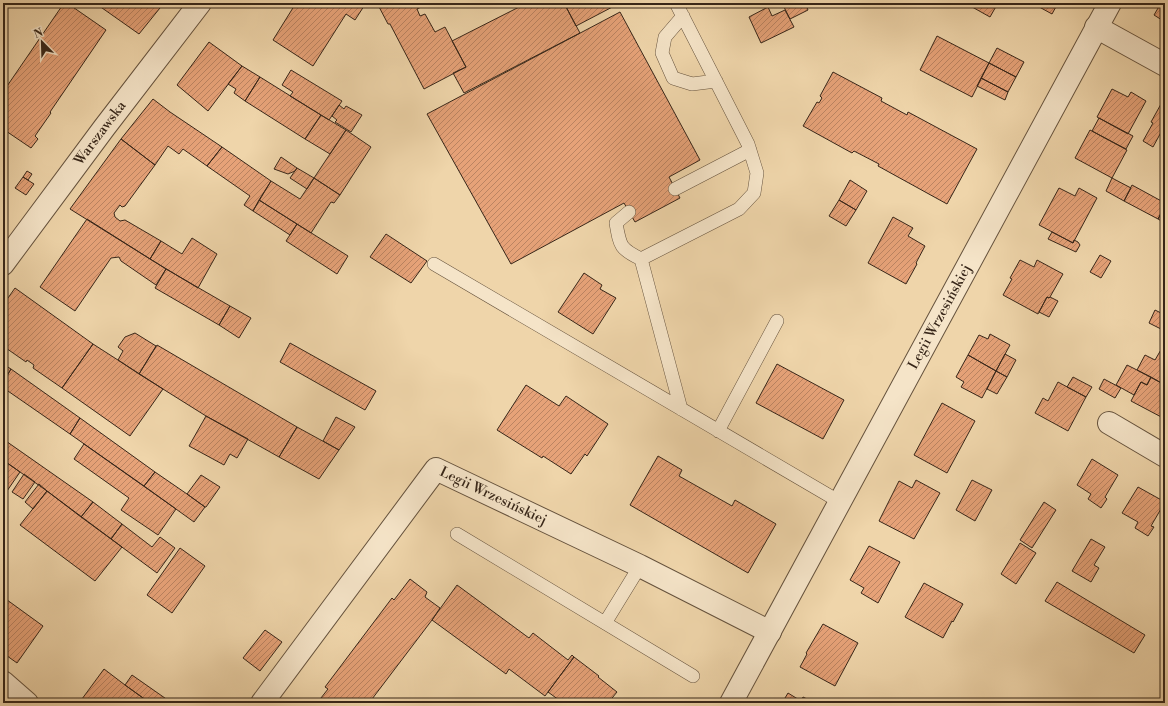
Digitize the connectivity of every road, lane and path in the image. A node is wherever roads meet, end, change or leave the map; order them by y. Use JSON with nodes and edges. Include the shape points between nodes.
{"nodes":[{"id":1,"x":200,"y":3,"type":"edge"},
{"id":2,"x":676,"y":3,"type":"edge"},
{"id":3,"x":1110,"y":3,"type":"edge"},
{"id":4,"x":683,"y":16,"type":"junction"},
{"id":5,"x":1096,"y":27,"type":"junction"},
{"id":6,"x":1165,"y":65,"type":"edge"},
{"id":7,"x":716,"y":81,"type":"junction"},
{"id":8,"x":750,"y":150,"type":"junction"},
{"id":9,"x":675,"y":189,"type":"dead end"},
{"id":10,"x":629,"y":212,"type":"dead end"},
{"id":11,"x":641,"y":259,"type":"junction"},
{"id":12,"x":3,"y":264,"type":"edge"},
{"id":13,"x":434,"y":264,"type":"dead end"},
{"id":14,"x":777,"y":322,"type":"dead end"},
{"id":15,"x":681,"y":409,"type":"junction"},
{"id":16,"x":1109,"y":423,"type":"dead end"},
{"id":17,"x":718,"y":431,"type":"junction"},
{"id":18,"x":1165,"y":456,"type":"edge"},
{"id":19,"x":840,"y":502,"type":"junction"},
{"id":20,"x":457,"y":534,"type":"dead end"},
{"id":21,"x":640,"y":566,"type":"junction"},
{"id":22,"x":605,"y":623,"type":"junction"},
{"id":23,"x":770,"y":632,"type":"junction"},
{"id":24,"x":692,"y":676,"type":"dead end"},
{"id":25,"x":3,"y":682,"type":"edge"},
{"id":26,"x":25,"y":702,"type":"edge"},
{"id":27,"x":262,"y":703,"type":"edge"},
{"id":28,"x":731,"y":703,"type":"edge"}],
"edges":[{"from":1,"to":12,"type":"street","name":"Warszawska"},
{"from":2,"to":4,"type":"lane"},
{"from":3,"to":5,"type":"street","name":"Legii Wrzesińskiej"},
{"from":4,"to":7,"type":"lane"},
{"from":4,"to":7,"type":"lane","via":[[665,38],[662,53],[673,78],[692,84]]},
{"from":5,"to":6,"type":"street"},
{"from":5,"to":19,"type":"street","name":"Legii Wrzesińskiej"},
{"from":7,"to":8,"type":"lane"},
{"from":8,"to":9,"type":"lane"},
{"from":8,"to":11,"type":"lane","via":[[758,173],[754,193],[739,209]]},
{"from":10,"to":11,"type":"lane","via":[[616,224],[619,240],[626,252]]},
{"from":11,"to":15,"type":"lane"},
{"from":13,"to":15,"type":"lane"},
{"from":14,"to":17,"type":"lane"},
{"from":15,"to":17,"type":"lane"},
{"from":16,"to":18,"type":"street"},
{"from":17,"to":19,"type":"lane"},
{"from":19,"to":23,"type":"street","name":"Legii Wrzesińskiej"},
{"from":20,"to":22,"type":"lane"},
{"from":21,"to":22,"type":"lane"},
{"from":21,"to":23,"type":"street","name":"Legii Wrzesińskiej"},
{"from":21,"to":27,"type":"street","name":"Legii Wrzesińskiej","via":[[436,469]]},
{"from":22,"to":24,"type":"lane"},
{"from":23,"to":28,"type":"street","name":"Legii Wrzesińskiej"},
{"from":25,"to":26,"type":"street"}]}
